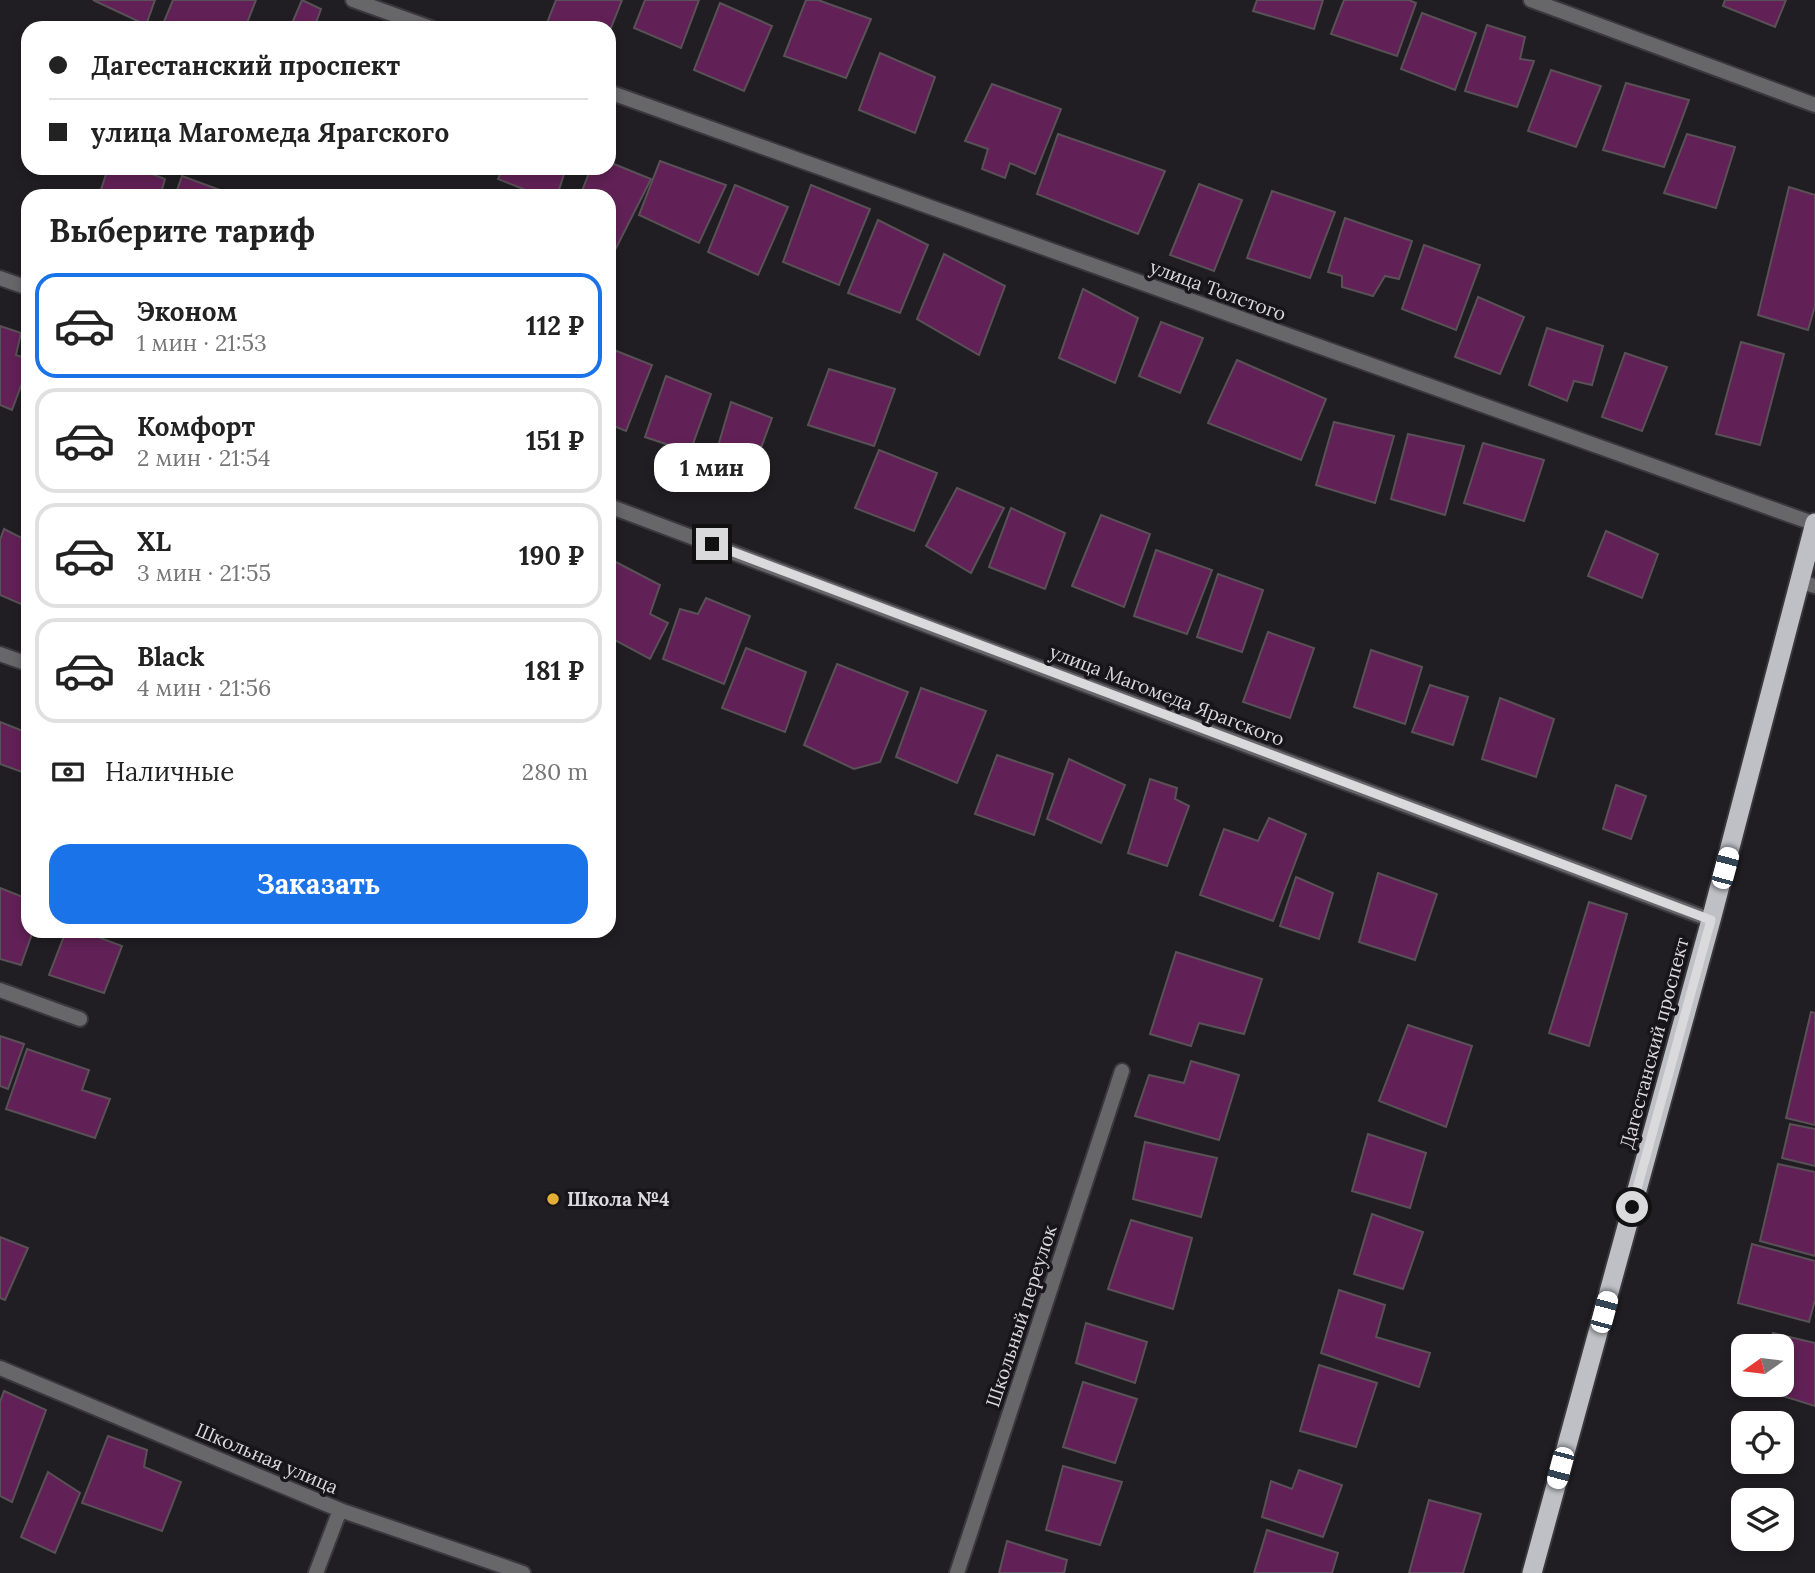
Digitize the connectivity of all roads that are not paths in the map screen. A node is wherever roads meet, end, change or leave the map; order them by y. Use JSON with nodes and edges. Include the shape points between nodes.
{"nodes":[{"id":1,"x":352,"y":0,"type":"edge"},
{"id":2,"x":1531,"y":0,"type":"edge"},
{"id":3,"x":411,"y":21,"type":"edge"},
{"id":4,"x":616,"y":95,"type":"edge"},
{"id":5,"x":1815,"y":105,"type":"edge"},
{"id":6,"x":0,"y":278,"type":"edge"},
{"id":7,"x":21,"y":286,"type":"edge"},
{"id":8,"x":616,"y":509,"type":"edge"},
{"id":9,"x":1815,"y":524,"type":"edge"},
{"id":10,"x":1807,"y":584,"type":"edge"},
{"id":11,"x":0,"y":654,"type":"edge"},
{"id":12,"x":21,"y":662,"type":"edge"},
{"id":13,"x":1711,"y":920,"type":"junction"},
{"id":14,"x":0,"y":990,"type":"edge"},
{"id":15,"x":80,"y":1019,"type":"dead end"},
{"id":16,"x":1122,"y":1071,"type":"dead end"},
{"id":17,"x":0,"y":1368,"type":"edge"},
{"id":18,"x":340,"y":1510,"type":"junction"},
{"id":19,"x":316,"y":1573,"type":"edge"},
{"id":20,"x":523,"y":1573,"type":"edge"},
{"id":21,"x":957,"y":1573,"type":"edge"},
{"id":22,"x":1532,"y":1573,"type":"edge"}],
"edges":[{"from":1,"to":3,"type":"street"},
{"from":2,"to":5,"type":"street"},
{"from":4,"to":9,"type":"street","name":"улица Толстого"},
{"from":6,"to":7,"type":"street"},
{"from":8,"to":13,"type":"street","name":"улица Магомеда Ярагского"},
{"from":9,"to":10,"type":"highway","name":"Дагестанский проспект"},
{"from":10,"to":13,"type":"highway","name":"Дагестанский проспект"},
{"from":11,"to":12,"type":"street"},
{"from":13,"to":22,"type":"highway","name":"Дагестанский проспект"},
{"from":14,"to":15,"type":"street"},
{"from":16,"to":21,"type":"street","name":"Школьный переулок"},
{"from":17,"to":18,"type":"street","name":"Школьная улица"},
{"from":18,"to":19,"type":"street"},
{"from":18,"to":20,"type":"street","name":"Школьная улица"}]}
